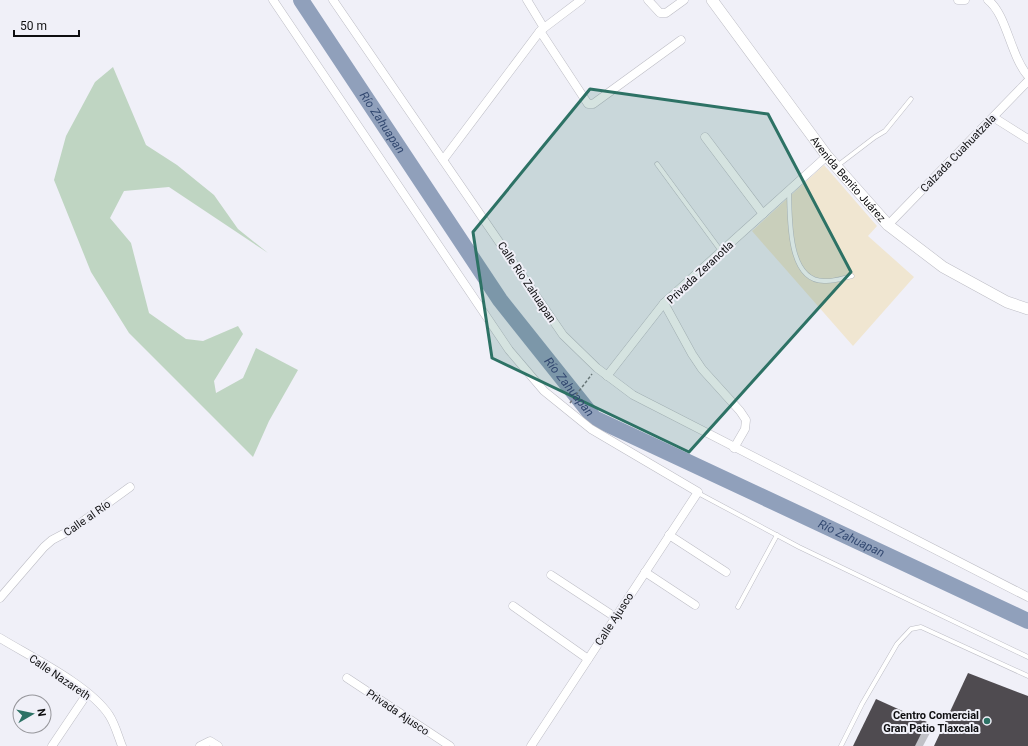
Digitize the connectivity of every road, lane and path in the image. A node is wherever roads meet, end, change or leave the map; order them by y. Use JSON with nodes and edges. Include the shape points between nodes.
{"nodes":[{"id":1,"x":274,"y":0,"type":"edge"},
{"id":2,"x":333,"y":0,"type":"edge"},
{"id":3,"x":527,"y":0,"type":"edge"},
{"id":4,"x":581,"y":0,"type":"edge"},
{"id":5,"x":648,"y":0,"type":"edge"},
{"id":6,"x":684,"y":0,"type":"edge"},
{"id":7,"x":712,"y":0,"type":"edge"},
{"id":8,"x":958,"y":0,"type":"edge"},
{"id":9,"x":965,"y":0,"type":"edge"},
{"id":10,"x":988,"y":0,"type":"edge"},
{"id":11,"x":542,"y":29,"type":"junction"},
{"id":12,"x":681,"y":40,"type":"dead end"},
{"id":13,"x":1028,"y":76,"type":"edge"},
{"id":14,"x":1028,"y":81,"type":"edge"},
{"id":15,"x":911,"y":99,"type":"dead end"},
{"id":16,"x":993,"y":117,"type":"junction"},
{"id":17,"x":705,"y":137,"type":"dead end"},
{"id":18,"x":1028,"y":139,"type":"edge"},
{"id":19,"x":827,"y":156,"type":"junction"},
{"id":20,"x":443,"y":160,"type":"junction"},
{"id":21,"x":656,"y":164,"type":"dead end"},
{"id":22,"x":836,"y":166,"type":"junction"},
{"id":23,"x":789,"y":191,"type":"junction"},
{"id":24,"x":763,"y":214,"type":"junction"},
{"id":25,"x":888,"y":225,"type":"junction"},
{"id":26,"x":721,"y":251,"type":"junction"},
{"id":27,"x":852,"y":276,"type":"dead end"},
{"id":28,"x":664,"y":303,"type":"junction"},
{"id":29,"x":1028,"y":309,"type":"edge"},
{"id":30,"x":607,"y":376,"type":"junction"},
{"id":31,"x":587,"y":381,"type":"dead end"},
{"id":32,"x":572,"y":400,"type":"dead end"},
{"id":33,"x":734,"y":448,"type":"junction"},
{"id":34,"x":130,"y":487,"type":"dead end"},
{"id":35,"x":698,"y":492,"type":"junction"},
{"id":36,"x":669,"y":535,"type":"junction"},
{"id":37,"x":777,"y":535,"type":"junction"},
{"id":38,"x":644,"y":572,"type":"junction"},
{"id":39,"x":726,"y":572,"type":"dead end"},
{"id":40,"x":551,"y":575,"type":"dead end"},
{"id":41,"x":1028,"y":597,"type":"edge"},
{"id":42,"x":0,"y":598,"type":"edge"},
{"id":43,"x":695,"y":604,"type":"dead end"},
{"id":44,"x":513,"y":606,"type":"dead end"},
{"id":45,"x":738,"y":607,"type":"dead end"},
{"id":46,"x":615,"y":618,"type":"junction"},
{"id":47,"x":0,"y":638,"type":"edge"},
{"id":48,"x":1028,"y":657,"type":"edge"},
{"id":49,"x":588,"y":659,"type":"junction"},
{"id":50,"x":1028,"y":676,"type":"edge"},
{"id":51,"x":347,"y":678,"type":"dead end"},
{"id":52,"x":87,"y":694,"type":"junction"},
{"id":53,"x":52,"y":746,"type":"edge"},
{"id":54,"x":122,"y":746,"type":"edge"},
{"id":55,"x":200,"y":746,"type":"edge"},
{"id":56,"x":218,"y":746,"type":"edge"},
{"id":57,"x":450,"y":746,"type":"edge"},
{"id":58,"x":531,"y":746,"type":"edge"},
{"id":59,"x":841,"y":746,"type":"edge"}],
"edges":[{"from":1,"to":35,"type":"street","via":[[509,350],[544,391],[591,429]]},
{"from":2,"to":20,"type":"street","name":"Calle Río Zahuapan"},
{"from":3,"to":11,"type":"street"},
{"from":4,"to":11,"type":"street"},
{"from":5,"to":6,"type":"street","via":[[660,13],[666,13]]},
{"from":7,"to":19,"type":"main road","name":"Avenida Benito Juárez"},
{"from":8,"to":9,"type":"street"},
{"from":10,"to":13,"type":"street","via":[[1001,19],[1019,66]]},
{"from":11,"to":12,"type":"street","via":[[588,104],[593,104]]},
{"from":11,"to":20,"type":"street"},
{"from":14,"to":16,"type":"street","name":"Calzada Cuahuatzala"},
{"from":15,"to":22,"type":"lane","via":[[885,131]]},
{"from":16,"to":18,"type":"street"},
{"from":16,"to":25,"type":"street","name":"Calzada Cuahuatzala"},
{"from":17,"to":24,"type":"street"},
{"from":19,"to":22,"type":"main road","name":"Avenida Benito Juárez"},
{"from":19,"to":23,"type":"street","name":"Privada Zeranotla"},
{"from":20,"to":30,"type":"street","name":"Calle Río Zahuapan","via":[[563,335]]},
{"from":21,"to":26,"type":"lane"},
{"from":22,"to":25,"type":"main road","name":"Avenida Benito Juárez"},
{"from":23,"to":24,"type":"street","name":"Privada Zeranotla"},
{"from":23,"to":27,"type":"lane","via":[[790,234],[797,263],[808,276],[823,282]]},
{"from":24,"to":26,"type":"street","name":"Privada Zeranotla"},
{"from":25,"to":29,"type":"main road","name":"Avenida Benito Juárez","via":[[943,268],[1007,302]]},
{"from":26,"to":28,"type":"street","name":"Privada Zeranotla"},
{"from":28,"to":30,"type":"street"},
{"from":28,"to":33,"type":"street","name":"Privada Zeranotla","via":[[695,359],[746,420],[745,429]]},
{"from":30,"to":33,"type":"street","name":"Calle Río Zahuapan","via":[[633,395]]},
{"from":31,"to":32,"type":"path"},
{"from":33,"to":41,"type":"street","name":"Calle Río Zahuapan"},
{"from":34,"to":42,"type":"street","name":"Calle al Río","via":[[72,530],[52,540]]},
{"from":35,"to":36,"type":"street","name":"Calle Ajusco"},
{"from":35,"to":37,"type":"lane"},
{"from":36,"to":38,"type":"street","name":"Calle Ajusco"},
{"from":36,"to":39,"type":"street"},
{"from":37,"to":45,"type":"lane"},
{"from":37,"to":48,"type":"lane"},
{"from":38,"to":43,"type":"street"},
{"from":38,"to":46,"type":"street","name":"Calle Ajusco"},
{"from":40,"to":46,"type":"street"},
{"from":44,"to":49,"type":"street"},
{"from":46,"to":49,"type":"street","name":"Calle Ajusco"},
{"from":47,"to":52,"type":"street","name":"Calle Nazareth","via":[[69,680]]},
{"from":49,"to":58,"type":"street","name":"Calle Ajusco"},
{"from":50,"to":59,"type":"lane","via":[[921,627],[911,628],[897,644]]},
{"from":51,"to":57,"type":"street","name":"Privada Ajusco"},
{"from":52,"to":53,"type":"street"},
{"from":52,"to":54,"type":"street","name":"Calle Nazareth","via":[[109,716]]},
{"from":55,"to":56,"type":"street","via":[[210,741]]}]}
